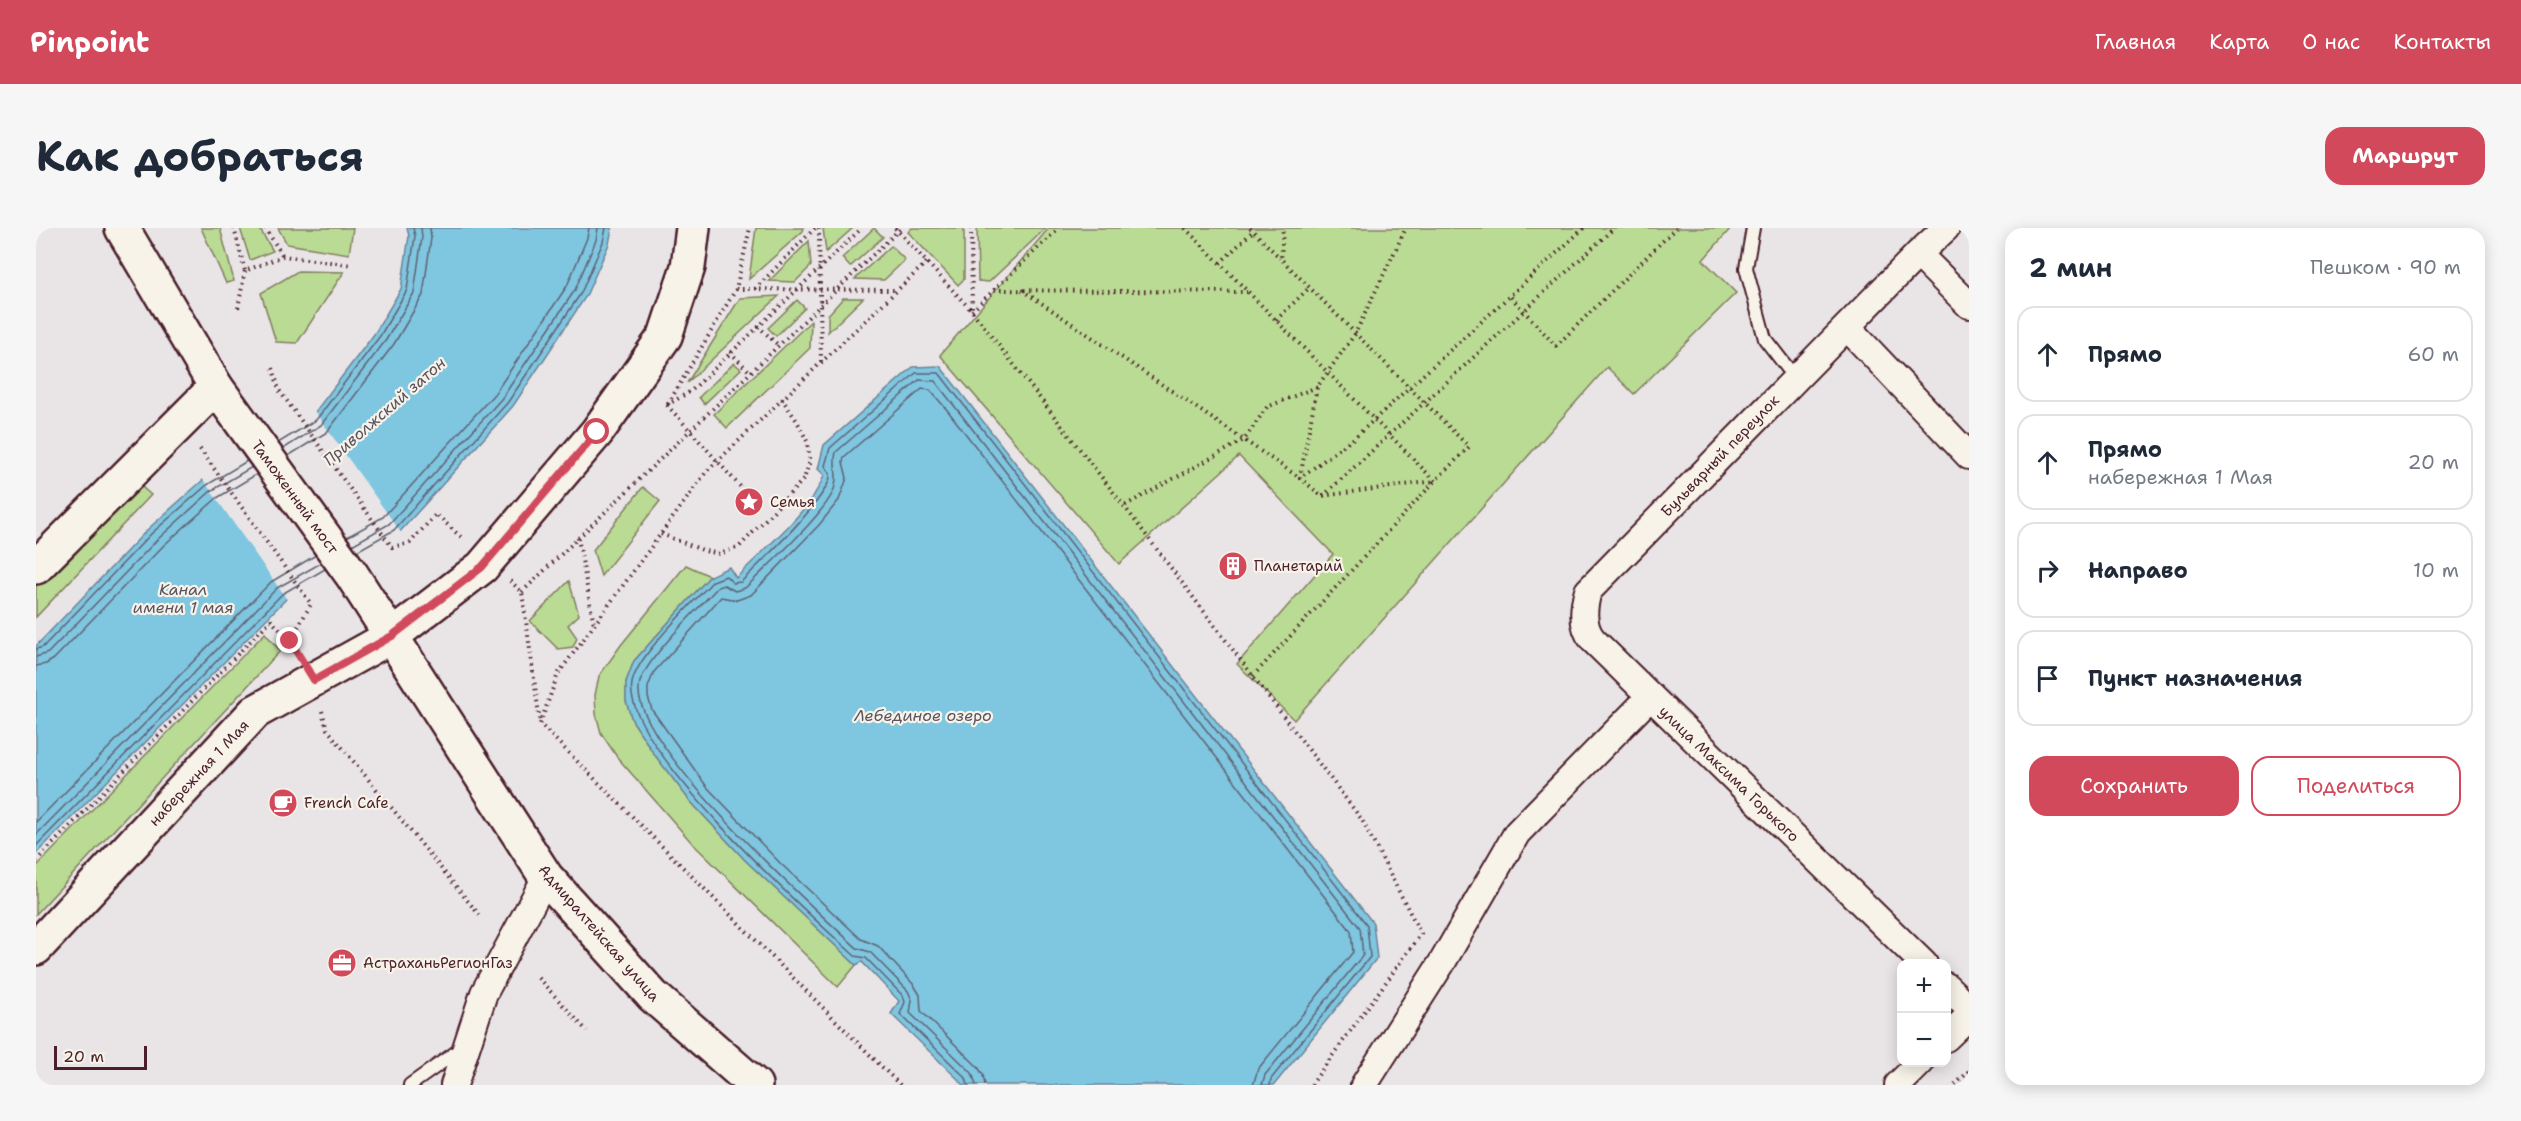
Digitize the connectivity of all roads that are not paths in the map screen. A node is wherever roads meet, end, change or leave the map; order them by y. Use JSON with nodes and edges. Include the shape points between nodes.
{"nodes":[{"id":1,"x":122,"y":228,"type":"edge"},
{"id":2,"x":693,"y":228,"type":"edge"},
{"id":3,"x":1753,"y":228,"type":"edge"},
{"id":4,"x":1946,"y":228,"type":"edge"},
{"id":5,"x":1917,"y":254,"type":"junction"},
{"id":6,"x":1969,"y":305,"type":"edge"},
{"id":7,"x":1847,"y":327,"type":"junction"},
{"id":8,"x":1796,"y":379,"type":"junction"},
{"id":9,"x":216,"y":387,"type":"junction"},
{"id":10,"x":1969,"y":456,"type":"edge"},
{"id":11,"x":36,"y":567,"type":"edge"},
{"id":12,"x":392,"y":636,"type":"junction"},
{"id":13,"x":1650,"y":697,"type":"junction"},
{"id":14,"x":546,"y":877,"type":"junction"},
{"id":15,"x":36,"y":948,"type":"edge"},
{"id":16,"x":1919,"y":959,"type":"edge"},
{"id":17,"x":1951,"y":990,"type":"edge"},
{"id":18,"x":1969,"y":1008,"type":"edge"},
{"id":19,"x":1969,"y":1016,"type":"edge"},
{"id":20,"x":1951,"y":1034,"type":"edge"},
{"id":21,"x":468,"y":1043,"type":"junction"},
{"id":22,"x":1916,"y":1067,"type":"edge"},
{"id":23,"x":410,"y":1085,"type":"edge"},
{"id":24,"x":454,"y":1085,"type":"edge"},
{"id":25,"x":755,"y":1085,"type":"edge"},
{"id":26,"x":1364,"y":1085,"type":"edge"},
{"id":27,"x":1898,"y":1085,"type":"edge"}],
"edges":[{"from":1,"to":9,"type":"main road","name":"Таможенный мост"},
{"from":2,"to":12,"type":"main road","name":"набережная 1 Мая","via":[[688,267],[665,336],[597,432],[482,567]]},
{"from":3,"to":8,"type":"lane","via":[[1746,268],[1765,339]]},
{"from":4,"to":5,"type":"street","name":"Бульварный переулок"},
{"from":5,"to":6,"type":"street"},
{"from":5,"to":7,"type":"street","name":"Бульварный переулок"},
{"from":7,"to":8,"type":"street","name":"Бульварный переулок"},
{"from":7,"to":10,"type":"street"},
{"from":8,"to":13,"type":"street","name":"Бульварный переулок","via":[[1588,591],[1584,611],[1586,632]]},
{"from":9,"to":11,"type":"main road"},
{"from":9,"to":12,"type":"main road","name":"Таможенный мост"},
{"from":12,"to":14,"type":"main road","name":"Адмиралтейская улица"},
{"from":12,"to":15,"type":"main road","name":"набережная 1 Мая","via":[[255,712]]},
{"from":13,"to":16,"type":"street","name":"улица Максима Горького"},
{"from":13,"to":26,"type":"street","name":"улица Максима Горького","via":[[1516,833],[1443,961]]},
{"from":14,"to":21,"type":"street","via":[[484,993]]},
{"from":14,"to":25,"type":"main road","name":"Адмиралтейская улица","via":[[653,996]]},
{"from":17,"to":18,"type":"street"},
{"from":19,"to":20,"type":"street"},
{"from":21,"to":23,"type":"lane"},
{"from":21,"to":24,"type":"street"},
{"from":22,"to":27,"type":"street"}]}
